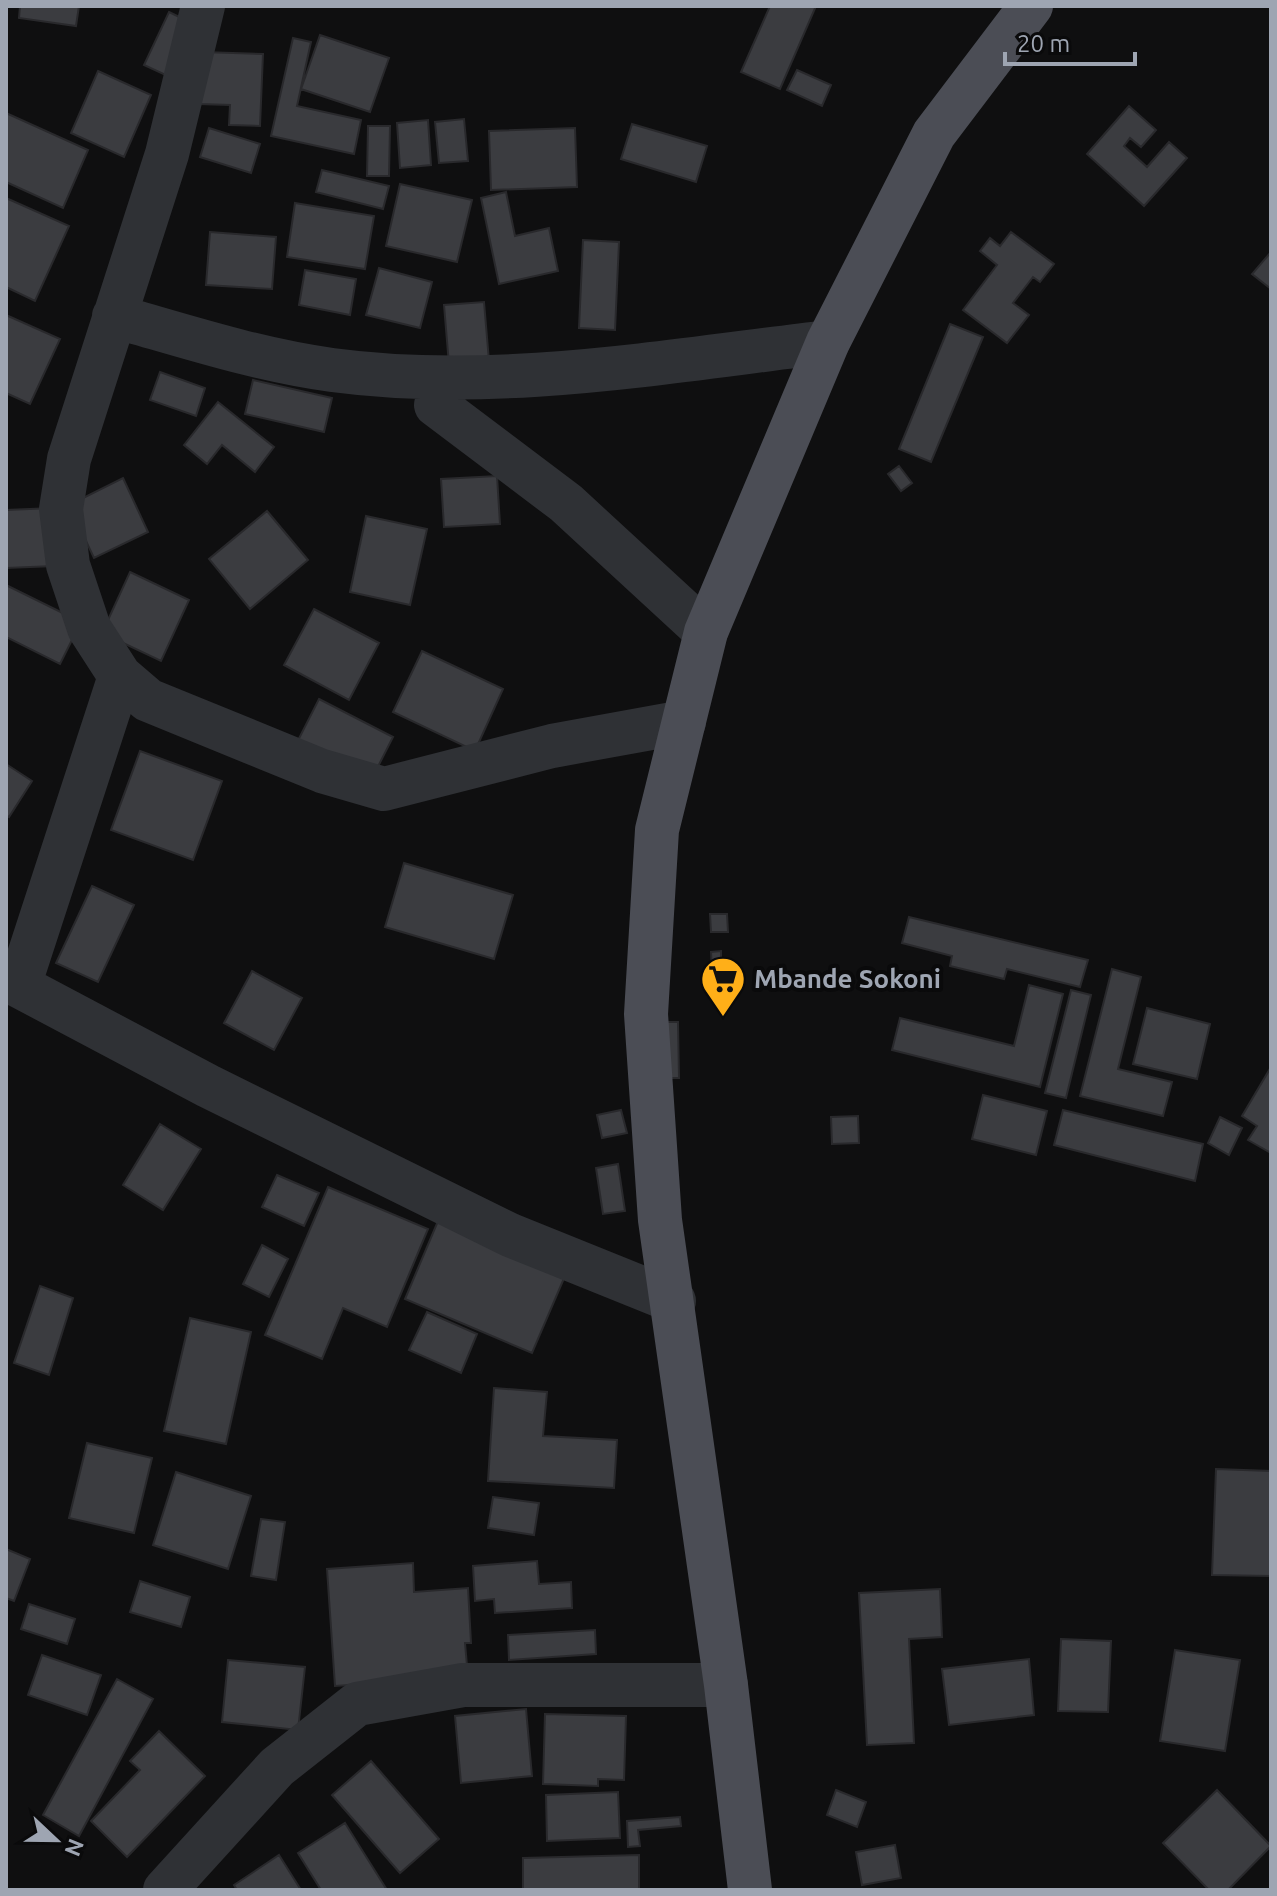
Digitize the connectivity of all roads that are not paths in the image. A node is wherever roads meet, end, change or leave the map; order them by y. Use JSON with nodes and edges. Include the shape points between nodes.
{"nodes":[{"id":1,"x":203,"y":6,"type":"edge"},
{"id":2,"x":1031,"y":6,"type":"edge"},
{"id":3,"x":114,"y":316,"type":"junction"},
{"id":4,"x":828,"y":342,"type":"junction"},
{"id":5,"x":436,"y":405,"type":"dead end"},
{"id":6,"x":706,"y":632,"type":"junction"},
{"id":7,"x":120,"y":676,"type":"junction"},
{"id":8,"x":684,"y":722,"type":"junction"},
{"id":9,"x":13,"y":982,"type":"edge"},
{"id":10,"x":674,"y":1301,"type":"junction"},
{"id":11,"x":726,"y":1685,"type":"junction"},
{"id":12,"x":165,"y":1890,"type":"edge"},
{"id":13,"x":750,"y":1890,"type":"edge"}],
"edges":[{"from":1,"to":3,"type":"street","via":[[167,154]]},
{"from":2,"to":4,"type":"main road","via":[[934,134]]},
{"from":3,"to":4,"type":"street","via":[[331,370],[389,374],[579,371]]},
{"from":3,"to":7,"type":"street","via":[[69,459],[61,509],[68,565],[89,628]]},
{"from":4,"to":6,"type":"main road"},
{"from":5,"to":6,"type":"street","via":[[566,503]]},
{"from":6,"to":8,"type":"main road"},
{"from":7,"to":8,"type":"street","via":[[148,700],[322,771],[384,789],[552,746]]},
{"from":7,"to":9,"type":"street"},
{"from":8,"to":10,"type":"main road","via":[[657,830],[646,1014],[660,1220]]},
{"from":9,"to":10,"type":"street","via":[[208,1086],[510,1235]]},
{"from":10,"to":11,"type":"main road"},
{"from":11,"to":12,"type":"street","via":[[463,1685],[357,1704],[277,1767]]},
{"from":11,"to":13,"type":"main road"}]}
